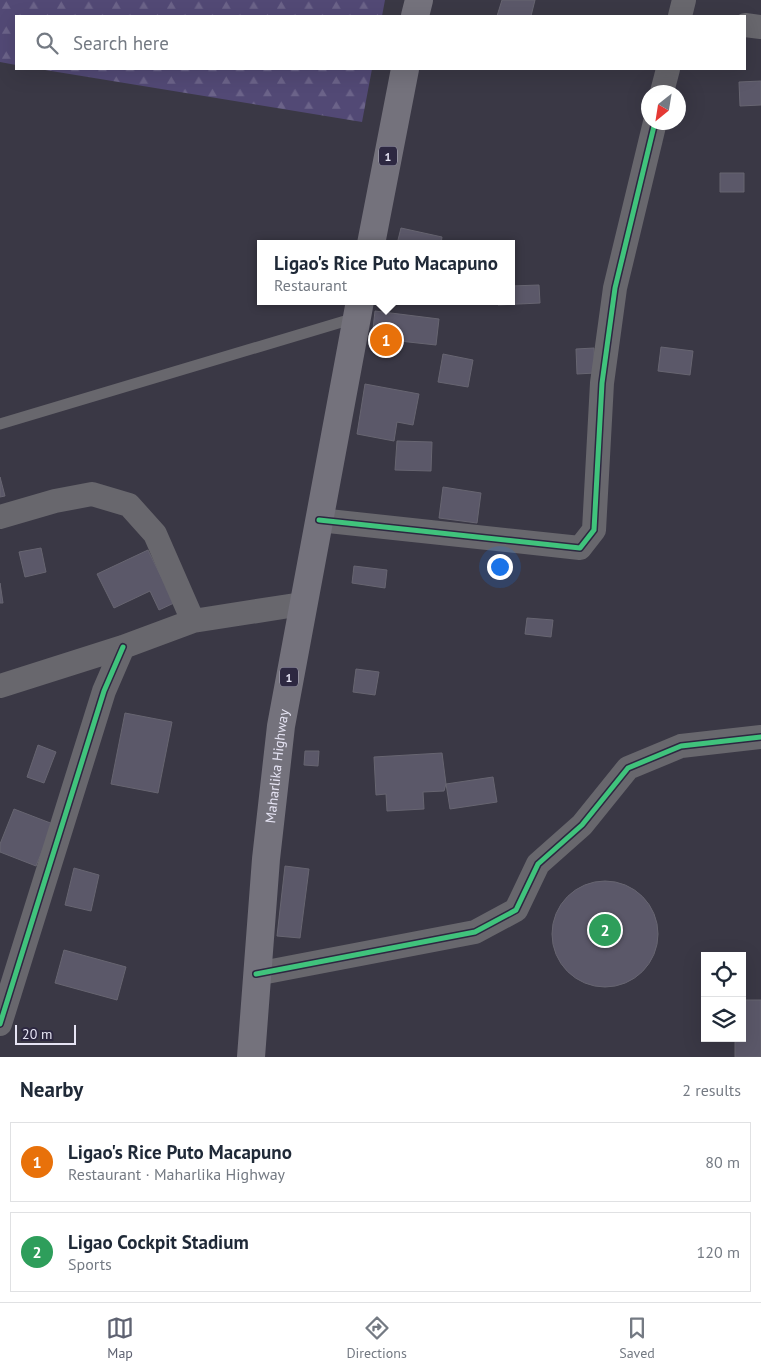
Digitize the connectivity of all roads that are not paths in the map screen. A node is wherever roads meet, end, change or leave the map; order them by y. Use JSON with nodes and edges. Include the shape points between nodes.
{"nodes":[{"id":1,"x":419,"y":0,"type":"edge"},
{"id":2,"x":684,"y":0,"type":"edge"},
{"id":3,"x":415,"y":15,"type":"edge"},
{"id":4,"x":680,"y":15,"type":"edge"},
{"id":5,"x":746,"y":25,"type":"edge"},
{"id":6,"x":761,"y":27,"type":"edge"},
{"id":7,"x":405,"y":70,"type":"edge"},
{"id":8,"x":668,"y":70,"type":"edge"},
{"id":9,"x":664,"y":85,"type":"edge"},
{"id":10,"x":653,"y":130,"type":"edge"},
{"id":11,"x":372,"y":240,"type":"edge"},
{"id":12,"x":358,"y":310,"type":"edge"},
{"id":13,"x":0,"y":424,"type":"edge"},
{"id":14,"x":0,"y":517,"type":"edge"},
{"id":15,"x":319,"y":520,"type":"junction"},
{"id":16,"x":302,"y":604,"type":"junction"},
{"id":17,"x":193,"y":622,"type":"junction"},
{"id":18,"x":124,"y":647,"type":"junction"},
{"id":19,"x":0,"y":686,"type":"edge"},
{"id":20,"x":761,"y":736,"type":"edge"},
{"id":21,"x":256,"y":974,"type":"junction"},
{"id":22,"x":0,"y":1024,"type":"edge"},
{"id":23,"x":251,"y":1057,"type":"edge"}],
"edges":[{"from":1,"to":3,"type":"highway"},
{"from":2,"to":4,"type":"street"},
{"from":5,"to":6,"type":"street"},
{"from":7,"to":11,"type":"highway","number":"1"},
{"from":8,"to":9,"type":"street"},
{"from":10,"to":15,"type":"street","via":[[615,288],[602,383],[594,530],[580,548]]},
{"from":12,"to":13,"type":"lane"},
{"from":12,"to":15,"type":"highway","name":"Maharlika Highway","number":"1"},
{"from":14,"to":17,"type":"street","via":[[92,494],[129,504],[155,534]]},
{"from":15,"to":16,"type":"highway","name":"Maharlika Highway","number":"1"},
{"from":16,"to":17,"type":"street"},
{"from":16,"to":21,"type":"highway","name":"Maharlika Highway","number":"1","via":[[281,726]]},
{"from":17,"to":18,"type":"street"},
{"from":18,"to":19,"type":"street"},
{"from":18,"to":22,"type":"street","via":[[104,692]]},
{"from":20,"to":21,"type":"street","via":[[681,746],[628,768],[582,825],[538,864],[516,910],[476,932]]},
{"from":21,"to":23,"type":"highway","name":"Maharlika Highway","number":"1"}]}
